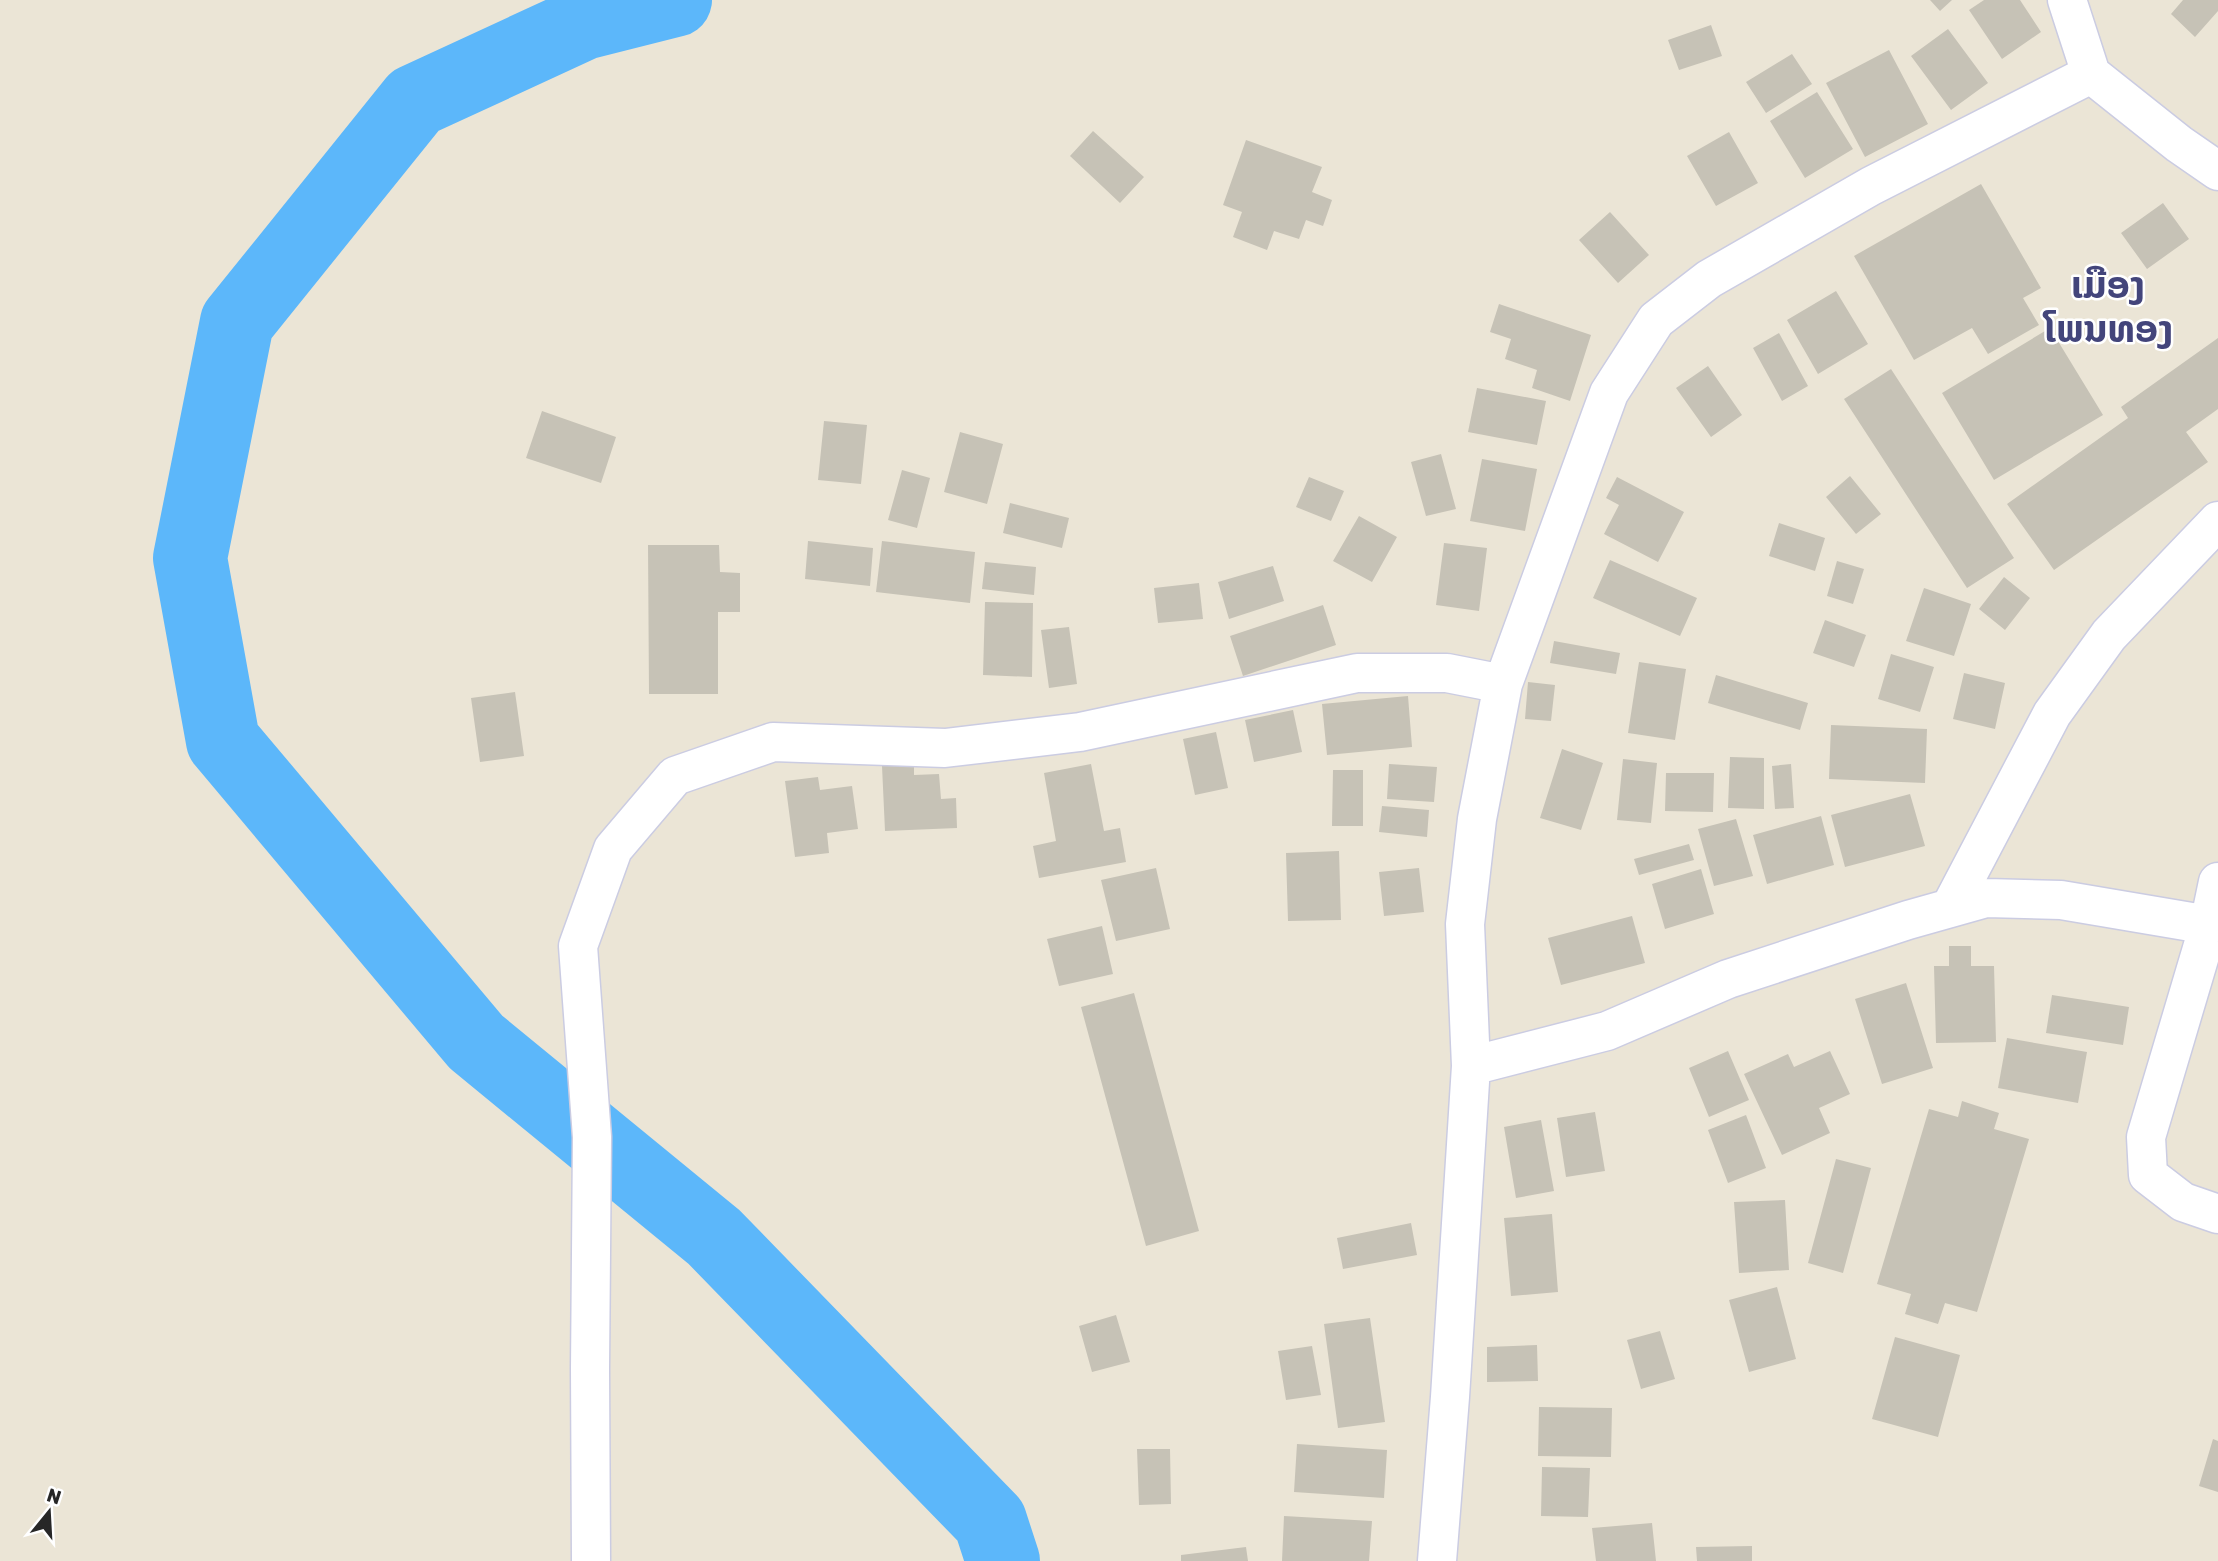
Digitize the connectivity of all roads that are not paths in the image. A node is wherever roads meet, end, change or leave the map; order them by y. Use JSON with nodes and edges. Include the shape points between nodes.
{"nodes":[{"id":1,"x":2067,"y":0,"type":"edge"},
{"id":2,"x":2091,"y":74,"type":"junction"},
{"id":3,"x":2218,"y":171,"type":"edge"},
{"id":4,"x":2218,"y":521,"type":"edge"},
{"id":5,"x":1503,"y":684,"type":"junction"},
{"id":6,"x":2218,"y":882,"type":"edge"},
{"id":7,"x":1950,"y":908,"type":"junction"},
{"id":8,"x":2209,"y":925,"type":"junction"},
{"id":9,"x":1471,"y":1066,"type":"junction"},
{"id":10,"x":2218,"y":1214,"type":"edge"},
{"id":11,"x":591,"y":1561,"type":"edge"},
{"id":12,"x":1437,"y":1561,"type":"edge"}],
"edges":[{"from":1,"to":2,"type":"street"},
{"from":2,"to":3,"type":"street"},
{"from":2,"to":5,"type":"street","via":[[1871,186],[1709,279],[1656,320],[1609,393]]},
{"from":4,"to":7,"type":"street","via":[[2109,635],[2052,714]]},
{"from":5,"to":9,"type":"street","via":[[1477,819],[1465,924]]},
{"from":5,"to":11,"type":"street","via":[[1447,673],[1357,673],[1080,732],[986,744],[946,748],[773,742],[675,776],[613,849],[578,946],[592,1137]]},
{"from":6,"to":8,"type":"street"},
{"from":7,"to":8,"type":"street","via":[[1986,898],[2061,900]]},
{"from":7,"to":9,"type":"street","via":[[1728,979],[1607,1031]]},
{"from":8,"to":10,"type":"street","via":[[2146,1137],[2148,1175],[2183,1202]]},
{"from":9,"to":12,"type":"street"}]}
